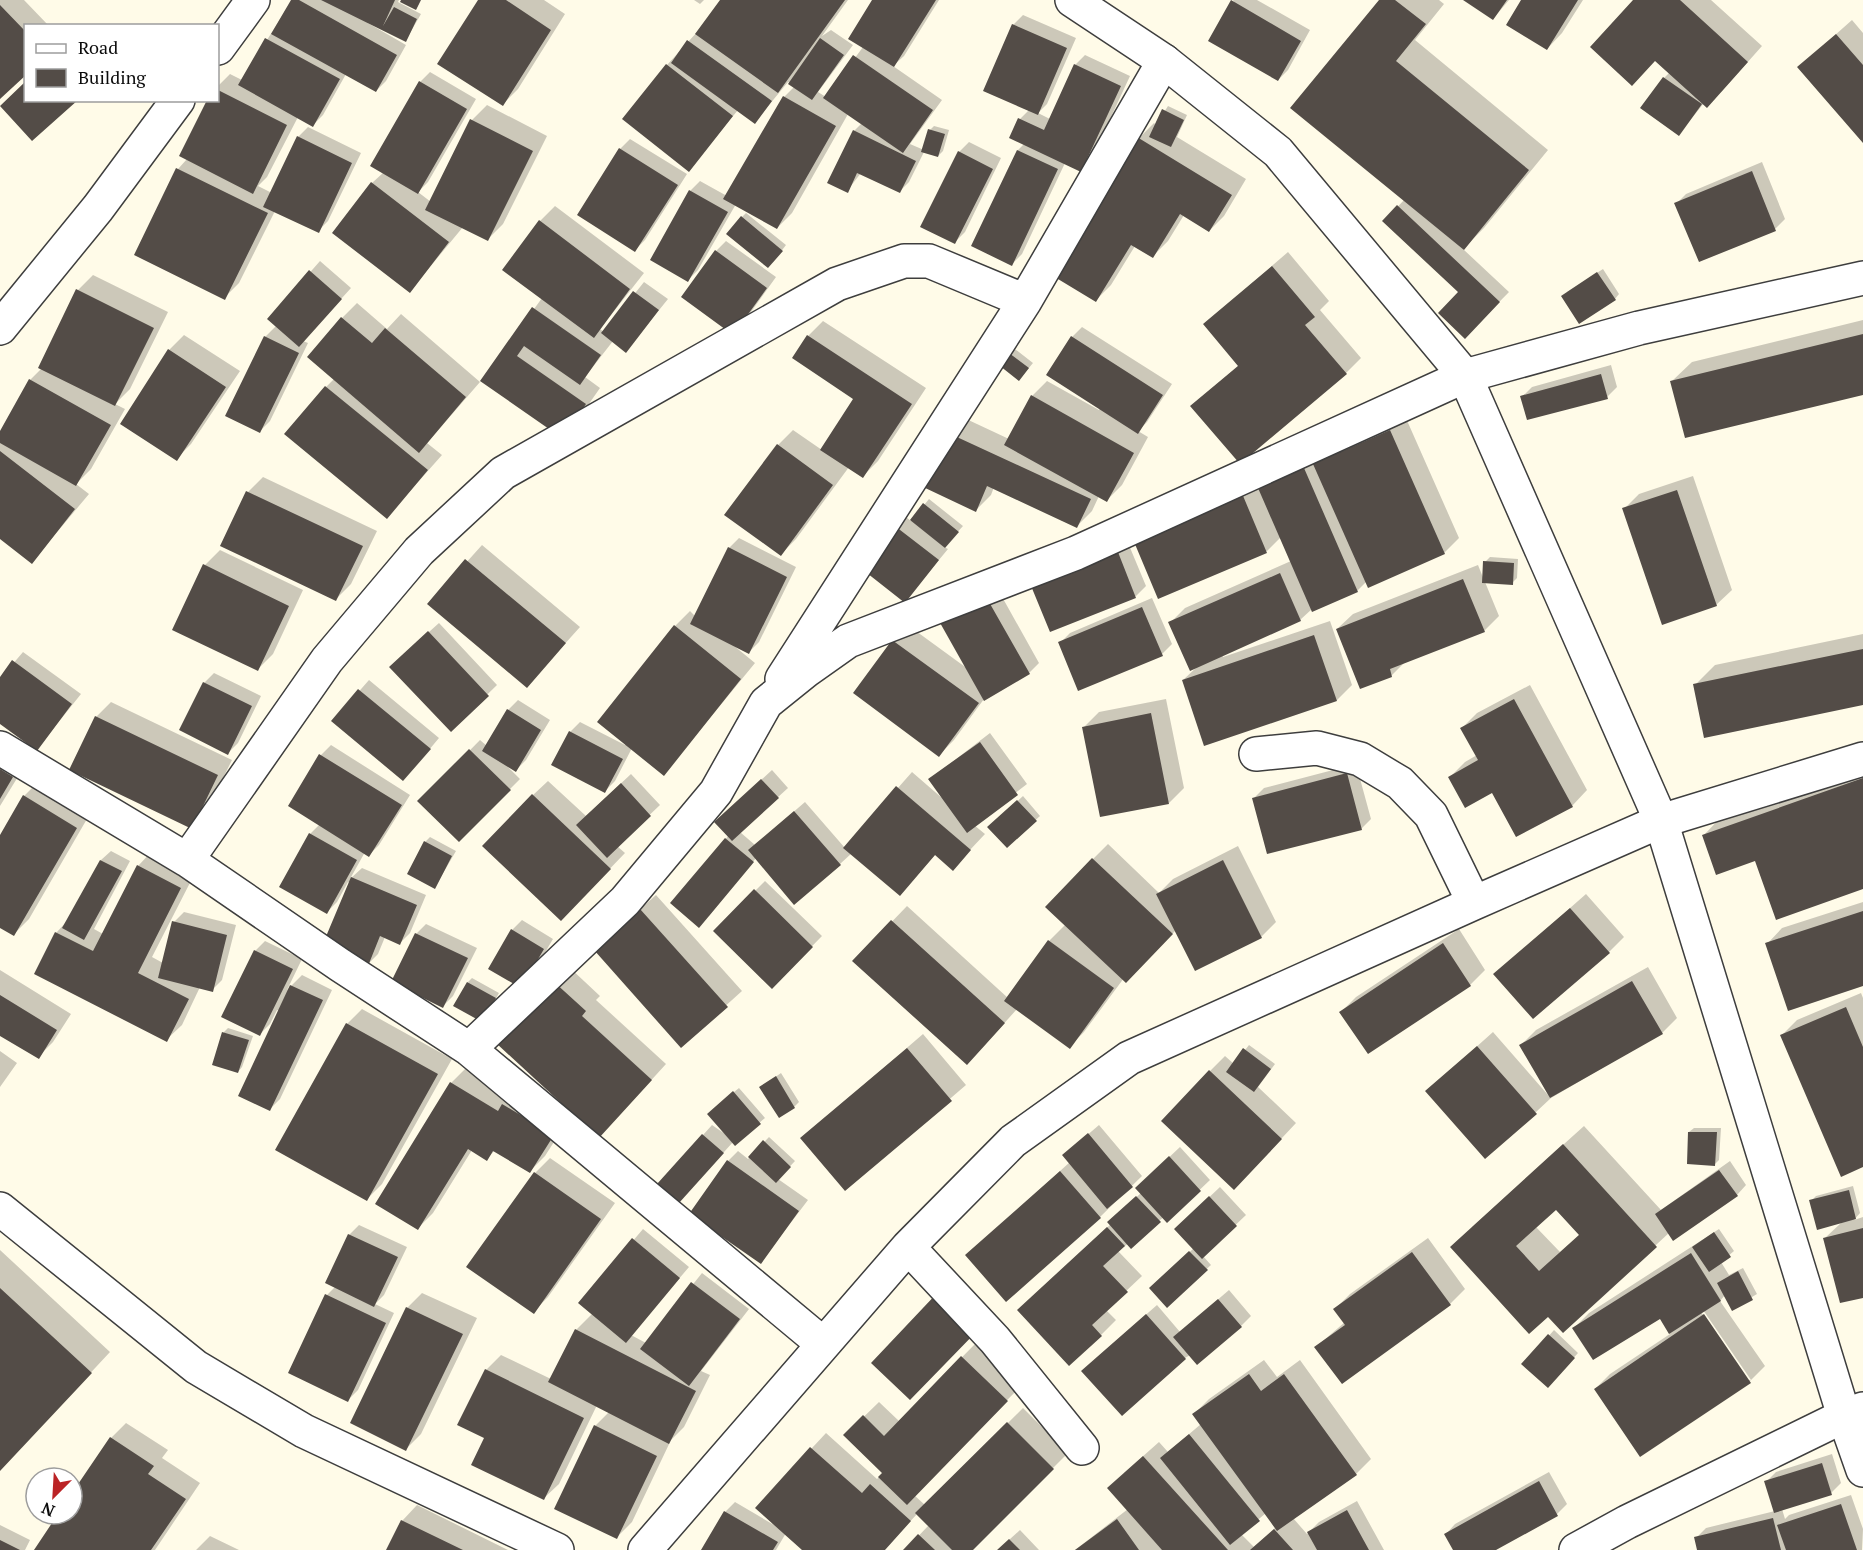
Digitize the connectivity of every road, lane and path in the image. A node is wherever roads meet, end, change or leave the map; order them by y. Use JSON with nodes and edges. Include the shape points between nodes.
{"nodes":[{"id":1,"x":253,"y":0,"type":"edge"},
{"id":2,"x":1072,"y":0,"type":"edge"},
{"id":3,"x":219,"y":47,"type":"edge"},
{"id":4,"x":1164,"y":61,"type":"junction"},
{"id":5,"x":177,"y":102,"type":"edge"},
{"id":6,"x":1863,"y":278,"type":"edge"},
{"id":7,"x":1025,"y":301,"type":"junction"},
{"id":8,"x":0,"y":328,"type":"edge"},
{"id":9,"x":1465,"y":376,"type":"junction"},
{"id":10,"x":766,"y":703,"type":"junction"},
{"id":11,"x":0,"y":748,"type":"edge"},
{"id":12,"x":1256,"y":754,"type":"dead end"},
{"id":13,"x":1863,"y":759,"type":"edge"},
{"id":14,"x":1661,"y":821,"type":"junction"},
{"id":15,"x":187,"y":860,"type":"junction"},
{"id":16,"x":1474,"y":903,"type":"junction"},
{"id":17,"x":469,"y":1049,"type":"junction"},
{"id":18,"x":0,"y":1209,"type":"edge"},
{"id":19,"x":908,"y":1247,"type":"junction"},
{"id":20,"x":823,"y":1344,"type":"junction"},
{"id":21,"x":1853,"y":1413,"type":"edge"},
{"id":22,"x":1082,"y":1448,"type":"dead end"},
{"id":23,"x":1863,"y":1470,"type":"edge"},
{"id":24,"x":557,"y":1550,"type":"edge"},
{"id":25,"x":645,"y":1550,"type":"edge"},
{"id":26,"x":1576,"y":1550,"type":"edge"}],
"edges":[{"from":1,"to":3,"type":"street"},
{"from":2,"to":4,"type":"street"},
{"from":4,"to":7,"type":"street"},
{"from":4,"to":9,"type":"street","via":[[1278,152]]},
{"from":5,"to":8,"type":"street","via":[[98,208]]},
{"from":6,"to":9,"type":"street","via":[[1639,328]]},
{"from":7,"to":10,"type":"street"},
{"from":7,"to":15,"type":"street","via":[[929,261],[904,261],[837,284],[503,473],[419,551],[327,660]]},
{"from":9,"to":10,"type":"street","via":[[1076,553],[848,641]]},
{"from":9,"to":14,"type":"street"},
{"from":10,"to":17,"type":"street","via":[[716,792],[625,901]]},
{"from":11,"to":15,"type":"street"},
{"from":12,"to":16,"type":"street","via":[[1317,748],[1360,759],[1400,783],[1431,815]]},
{"from":13,"to":14,"type":"street"},
{"from":14,"to":16,"type":"street"},
{"from":14,"to":21,"type":"street"},
{"from":15,"to":17,"type":"street"},
{"from":16,"to":19,"type":"street","via":[[1129,1058],[1013,1141]]},
{"from":17,"to":20,"type":"street"},
{"from":18,"to":24,"type":"street","via":[[196,1367],[304,1431]]},
{"from":19,"to":20,"type":"street"},
{"from":19,"to":22,"type":"street","via":[[994,1340]]},
{"from":20,"to":25,"type":"street"},
{"from":21,"to":23,"type":"street"},
{"from":21,"to":26,"type":"street"}]}
